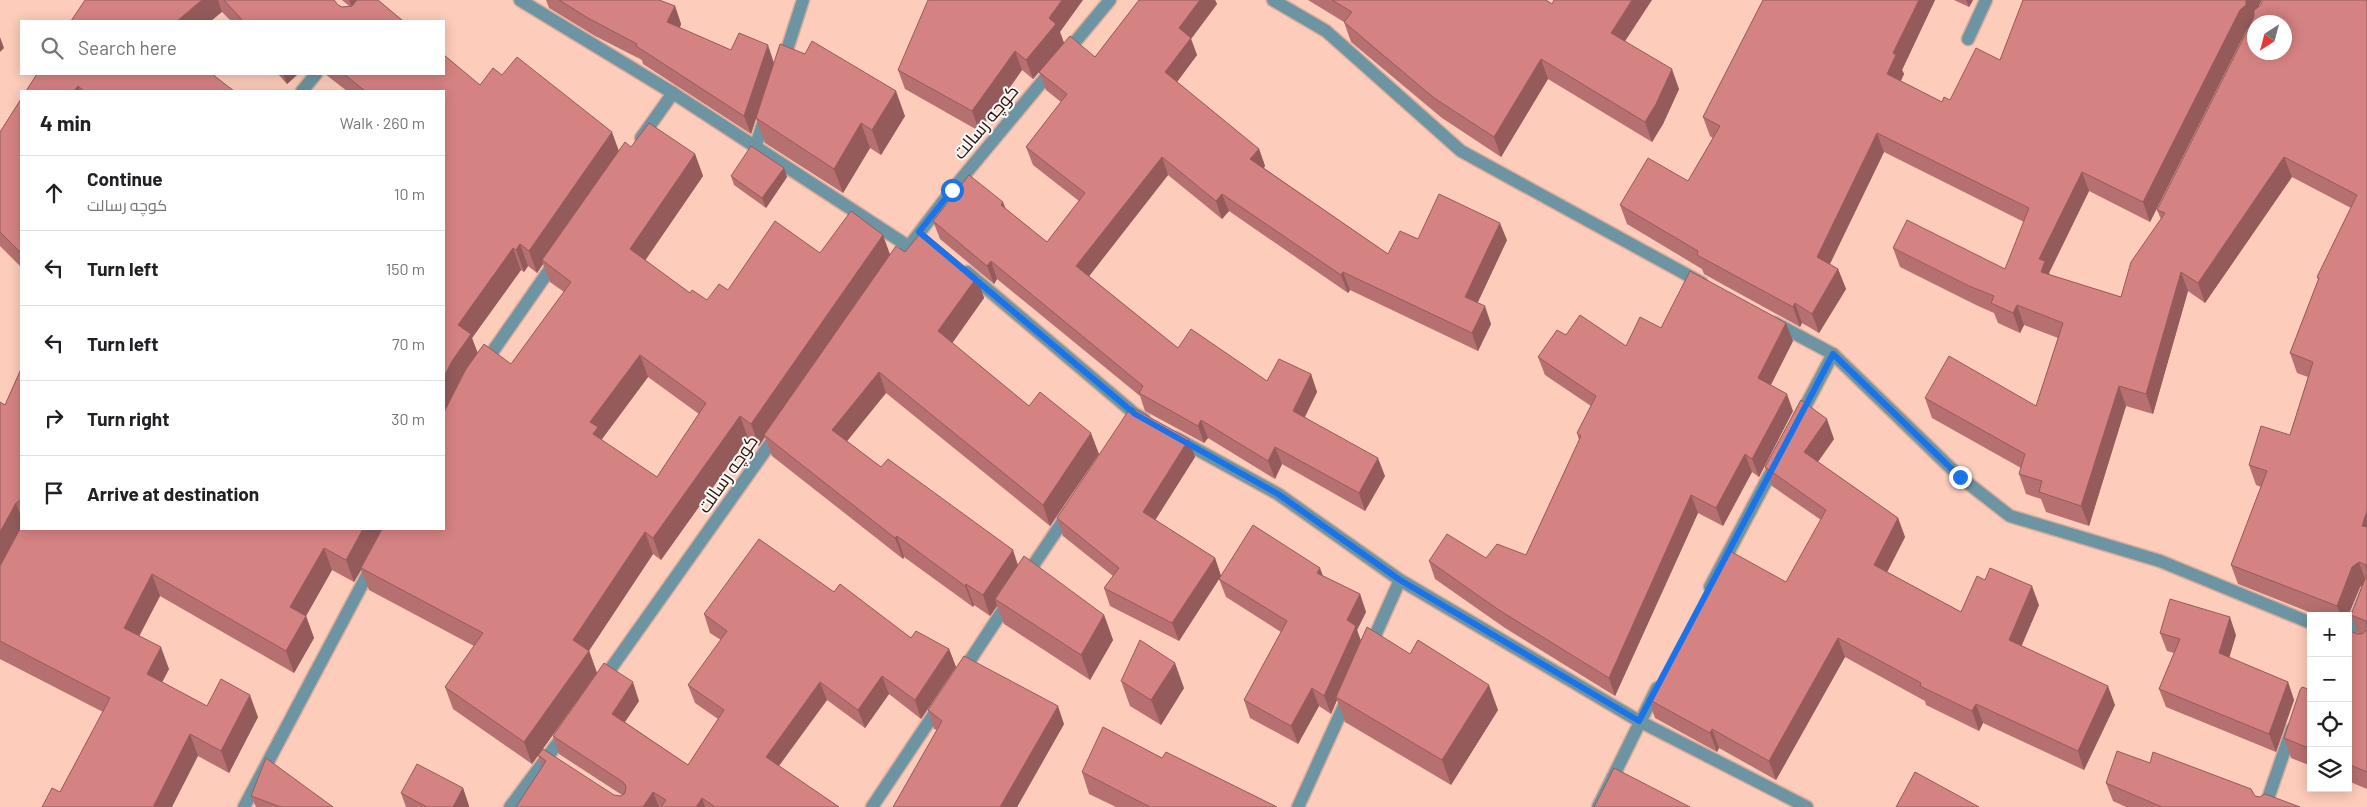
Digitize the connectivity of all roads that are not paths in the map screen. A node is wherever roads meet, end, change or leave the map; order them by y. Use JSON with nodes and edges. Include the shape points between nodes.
{"nodes":[{"id":1,"x":802,"y":0,"type":"edge"},
{"id":2,"x":1110,"y":0,"type":"edge"},
{"id":3,"x":1272,"y":0,"type":"edge"},
{"id":4,"x":1986,"y":0,"type":"edge"},
{"id":5,"x":528,"y":2,"type":"edge"},
{"id":6,"x":1968,"y":39,"type":"dead end"},
{"id":7,"x":779,"y":74,"type":"edge"},
{"id":8,"x":315,"y":75,"type":"edge"},
{"id":9,"x":303,"y":90,"type":"edge"},
{"id":10,"x":673,"y":93,"type":"junction"},
{"id":11,"x":770,"y":102,"type":"edge"},
{"id":12,"x":755,"y":148,"type":"junction"},
{"id":13,"x":633,"y":150,"type":"edge"},
{"id":14,"x":908,"y":246,"type":"junction"},
{"id":15,"x":564,"y":248,"type":"edge"},
{"id":16,"x":956,"y":263,"type":"edge"},
{"id":17,"x":886,"y":278,"type":"edge"},
{"id":18,"x":1712,"y":288,"type":"edge"},
{"id":19,"x":1764,"y":316,"type":"edge"},
{"id":20,"x":1833,"y":354,"type":"junction"},
{"id":21,"x":478,"y":371,"type":"edge"},
{"id":22,"x":1152,"y":424,"type":"edge"},
{"id":23,"x":784,"y":425,"type":"edge"},
{"id":24,"x":1168,"y":433,"type":"edge"},
{"id":25,"x":1791,"y":433,"type":"edge"},
{"id":26,"x":1782,"y":450,"type":"edge"},
{"id":27,"x":1074,"y":504,"type":"edge"},
{"id":28,"x":378,"y":555,"type":"edge"},
{"id":29,"x":1400,"y":580,"type":"junction"},
{"id":30,"x":2367,"y":590,"type":"edge"},
{"id":31,"x":1704,"y":599,"type":"edge"},
{"id":32,"x":2307,"y":621,"type":"edge"},
{"id":33,"x":2352,"y":629,"type":"edge"},
{"id":34,"x":2352,"y":641,"type":"edge"},
{"id":35,"x":2361,"y":644,"type":"edge"},
{"id":36,"x":1363,"y":662,"type":"edge"},
{"id":37,"x":1662,"y":678,"type":"edge"},
{"id":38,"x":1351,"y":689,"type":"edge"},
{"id":39,"x":594,"y":692,"type":"edge"},
{"id":40,"x":2297,"y":715,"type":"edge"},
{"id":41,"x":1639,"y":721,"type":"junction"},
{"id":42,"x":571,"y":724,"type":"edge"},
{"id":43,"x":1784,"y":793,"type":"junction"},
{"id":44,"x":244,"y":807,"type":"edge"},
{"id":45,"x":510,"y":807,"type":"edge"},
{"id":46,"x":872,"y":807,"type":"edge"},
{"id":47,"x":1298,"y":807,"type":"edge"},
{"id":48,"x":1598,"y":807,"type":"edge"},
{"id":49,"x":1781,"y":807,"type":"edge"},
{"id":50,"x":1807,"y":807,"type":"edge"},
{"id":51,"x":2265,"y":807,"type":"edge"}],
"edges":[{"from":1,"to":7,"type":"street"},
{"from":2,"to":14,"type":"street","name":"کوچه رسالت","via":[[923,235]]},
{"from":3,"to":18,"type":"street","via":[[1326,31],[1461,150]]},
{"from":4,"to":6,"type":"street"},
{"from":5,"to":10,"type":"street"},
{"from":8,"to":9,"type":"street"},
{"from":10,"to":12,"type":"street"},
{"from":10,"to":13,"type":"street"},
{"from":11,"to":12,"type":"street"},
{"from":12,"to":14,"type":"street"},
{"from":14,"to":17,"type":"street","name":"کوچه رسالت"},
{"from":15,"to":21,"type":"street"},
{"from":16,"to":22,"type":"street","via":[[1132,418]]},
{"from":19,"to":20,"type":"street"},
{"from":20,"to":25,"type":"street"},
{"from":20,"to":32,"type":"street","via":[[1960,477],[2010,516],[2160,561]]},
{"from":23,"to":39,"type":"street","name":"کوچه رسالت"},
{"from":24,"to":29,"type":"street","via":[[1278,494]]},
{"from":26,"to":31,"type":"street"},
{"from":27,"to":46,"type":"street"},
{"from":28,"to":44,"type":"street"},
{"from":29,"to":36,"type":"street"},
{"from":29,"to":41,"type":"street"},
{"from":30,"to":33,"type":"street"},
{"from":34,"to":35,"type":"street"},
{"from":37,"to":41,"type":"street"},
{"from":38,"to":47,"type":"street"},
{"from":40,"to":51,"type":"street"},
{"from":41,"to":43,"type":"street"},
{"from":41,"to":48,"type":"street"},
{"from":42,"to":45,"type":"street","via":[[552,759]]},
{"from":43,"to":49,"type":"street"},
{"from":43,"to":50,"type":"street"}]}
